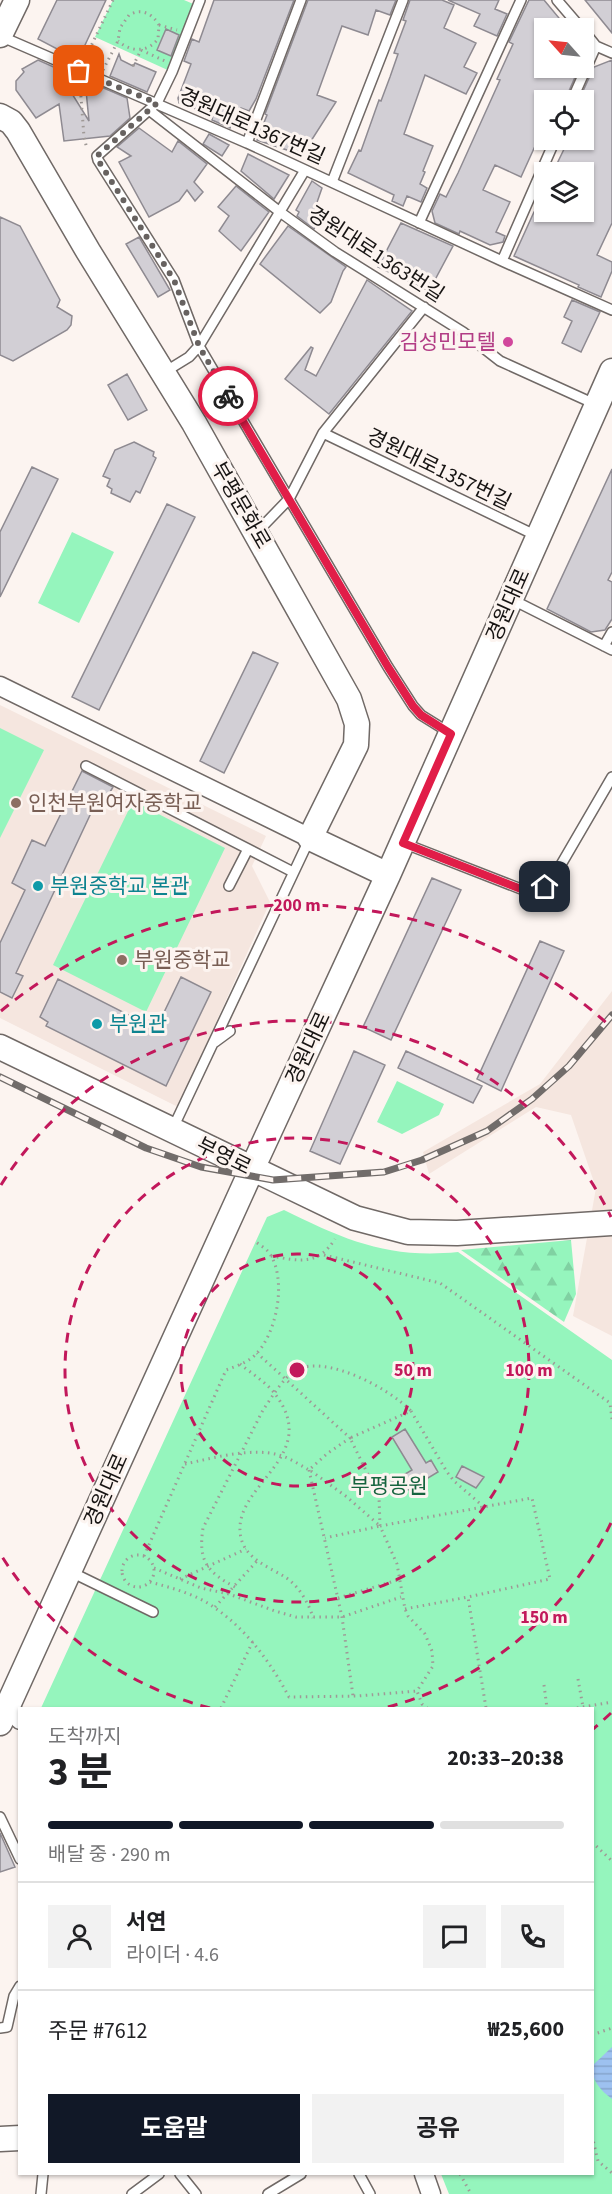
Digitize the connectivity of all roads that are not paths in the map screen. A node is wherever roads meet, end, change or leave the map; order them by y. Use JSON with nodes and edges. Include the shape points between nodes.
{"nodes":[{"id":1,"x":17,"y":0,"type":"edge"},
{"id":2,"x":200,"y":0,"type":"edge"},
{"id":3,"x":301,"y":0,"type":"edge"},
{"id":4,"x":403,"y":0,"type":"edge"},
{"id":5,"x":521,"y":0,"type":"edge"},
{"id":6,"x":557,"y":0,"type":"edge"},
{"id":7,"x":572,"y":18,"type":"edge"},
{"id":8,"x":0,"y":36,"type":"edge"},
{"id":9,"x":596,"y":45,"type":"joint"},
{"id":10,"x":612,"y":53,"type":"edge"},
{"id":11,"x":576,"y":90,"type":"edge"},
{"id":12,"x":157,"y":103,"type":"junction"},
{"id":13,"x":149,"y":110,"type":"junction"},
{"id":14,"x":0,"y":116,"type":"edge"},
{"id":15,"x":247,"y":143,"type":"junction"},
{"id":16,"x":550,"y":150,"type":"edge"},
{"id":17,"x":305,"y":170,"type":"junction"},
{"id":18,"x":332,"y":182,"type":"junction"},
{"id":19,"x":280,"y":212,"type":"junction"},
{"id":20,"x":419,"y":223,"type":"junction"},
{"id":21,"x":502,"y":261,"type":"junction"},
{"id":22,"x":424,"y":307,"type":"junction"},
{"id":23,"x":612,"y":310,"type":"edge"},
{"id":24,"x":199,"y":346,"type":"junction"},
{"id":25,"x":612,"y":371,"type":"edge"},
{"id":26,"x":164,"y":373,"type":"junction"},
{"id":27,"x":597,"y":405,"type":"junction"},
{"id":28,"x":323,"y":433,"type":"junction"},
{"id":29,"x":289,"y":499,"type":"junction"},
{"id":30,"x":257,"y":532,"type":"junction"},
{"id":31,"x":539,"y":537,"type":"junction"},
{"id":32,"x":511,"y":599,"type":"junction"},
{"id":33,"x":612,"y":632,"type":"edge"},
{"id":34,"x":608,"y":648,"type":"edge"},
{"id":35,"x":0,"y":686,"type":"edge"},
{"id":36,"x":451,"y":734,"type":"junction"},
{"id":37,"x":86,"y":766,"type":"dead end"},
{"id":38,"x":612,"y":777,"type":"edge"},
{"id":39,"x":310,"y":838,"type":"junction"},
{"id":40,"x":403,"y":843,"type":"junction"},
{"id":41,"x":248,"y":849,"type":"junction"},
{"id":42,"x":293,"y":872,"type":"junction"},
{"id":43,"x":388,"y":875,"type":"junction"},
{"id":44,"x":229,"y":886,"type":"dead end"},
{"id":45,"x":230,"y":1031,"type":"dead end"},
{"id":46,"x":213,"y":1043,"type":"junction"},
{"id":47,"x":0,"y":1047,"type":"edge"},
{"id":48,"x":172,"y":1131,"type":"junction"},
{"id":49,"x":252,"y":1169,"type":"junction"},
{"id":50,"x":612,"y":1223,"type":"edge"},
{"id":51,"x":69,"y":1571,"type":"junction"},
{"id":52,"x":153,"y":1612,"type":"dead end"},
{"id":53,"x":9,"y":1717,"type":"edge"},
{"id":54,"x":0,"y":1817,"type":"edge"},
{"id":55,"x":18,"y":1855,"type":"edge"},
{"id":56,"x":18,"y":1989,"type":"edge"},
{"id":57,"x":0,"y":2028,"type":"edge"},
{"id":58,"x":18,"y":2138,"type":"edge"},
{"id":59,"x":0,"y":2139,"type":"edge"},
{"id":60,"x":43,"y":2175,"type":"edge"},
{"id":61,"x":158,"y":2175,"type":"edge"},
{"id":62,"x":181,"y":2175,"type":"edge"},
{"id":63,"x":298,"y":2175,"type":"edge"},
{"id":64,"x":360,"y":2175,"type":"edge"},
{"id":65,"x":424,"y":2175,"type":"edge"},
{"id":66,"x":41,"y":2194,"type":"edge"},
{"id":67,"x":132,"y":2194,"type":"edge"},
{"id":68,"x":196,"y":2194,"type":"edge"},
{"id":69,"x":268,"y":2194,"type":"edge"},
{"id":70,"x":370,"y":2194,"type":"edge"},
{"id":71,"x":431,"y":2194,"type":"edge"}],
"edges":[{"from":1,"to":8,"type":"street"},
{"from":2,"to":12,"type":"lane","name":"경원대로1367번길"},
{"from":3,"to":15,"type":"lane"},
{"from":4,"to":18,"type":"lane","name":"경원대로1367번길"},
{"from":5,"to":20,"type":"lane"},
{"from":6,"to":7,"type":"lane"},
{"from":8,"to":12,"type":"lane","name":"경원대로1367번길"},
{"from":9,"to":10,"type":"lane"},
{"from":9,"to":11,"type":"lane"},
{"from":12,"to":13,"type":"lane","name":"경원대로1367번길"},
{"from":12,"to":15,"type":"lane","name":"경원대로1367번길"},
{"from":13,"to":19,"type":"lane","name":"경원대로1363번길"},
{"from":13,"to":24,"type":"lane","name":"경원대로1367번길","via":[[97,156],[174,280]]},
{"from":14,"to":26,"type":"street","name":"부평문화로","via":[[18,131]]},
{"from":15,"to":17,"type":"lane","name":"경원대로1367번길"},
{"from":16,"to":21,"type":"lane"},
{"from":17,"to":18,"type":"lane","name":"경원대로1367번길"},
{"from":17,"to":19,"type":"lane"},
{"from":18,"to":20,"type":"lane","name":"경원대로1367번길"},
{"from":19,"to":22,"type":"lane","name":"경원대로1363번길","via":[[335,252]]},
{"from":19,"to":24,"type":"lane"},
{"from":20,"to":21,"type":"lane","name":"경원대로1367번길"},
{"from":21,"to":23,"type":"lane","name":"경원대로1367번길"},
{"from":22,"to":27,"type":"lane","name":"경원대로1363번길","via":[[500,361]]},
{"from":22,"to":28,"type":"lane"},
{"from":24,"to":26,"type":"lane"},
{"from":24,"to":29,"type":"lane"},
{"from":25,"to":27,"type":"street","name":"경원대로"},
{"from":26,"to":30,"type":"street","name":"부평문화로"},
{"from":27,"to":31,"type":"street","name":"경원대로"},
{"from":28,"to":29,"type":"lane"},
{"from":28,"to":31,"type":"lane","name":"경원대로1357번길"},
{"from":29,"to":30,"type":"lane"},
{"from":29,"to":36,"type":"lane","via":[[413,706]]},
{"from":30,"to":39,"type":"street","name":"부평문화로","via":[[344,688],[357,724],[353,752]]},
{"from":31,"to":32,"type":"street","name":"경원대로"},
{"from":32,"to":34,"type":"lane"},
{"from":32,"to":36,"type":"street","name":"경원대로"},
{"from":33,"to":34,"type":"lane"},
{"from":35,"to":39,"type":"street"},
{"from":36,"to":40,"type":"street","name":"경원대로"},
{"from":37,"to":41,"type":"lane"},
{"from":38,"to":40,"type":"lane","via":[[545,887],[521,889]]},
{"from":39,"to":42,"type":"lane"},
{"from":39,"to":43,"type":"street"},
{"from":40,"to":43,"type":"street","name":"경원대로"},
{"from":41,"to":42,"type":"lane"},
{"from":41,"to":44,"type":"lane"},
{"from":42,"to":46,"type":"lane"},
{"from":43,"to":49,"type":"street","name":"경원대로"},
{"from":45,"to":46,"type":"lane"},
{"from":46,"to":48,"type":"lane"},
{"from":47,"to":48,"type":"street","name":"부영로"},
{"from":48,"to":49,"type":"street","name":"부영로"},
{"from":49,"to":50,"type":"street","name":"부영로","via":[[355,1218],[408,1232],[457,1233]]},
{"from":49,"to":51,"type":"street","name":"경원대로"},
{"from":51,"to":52,"type":"lane"},
{"from":51,"to":53,"type":"street","name":"경원대로"},
{"from":54,"to":55,"type":"lane"},
{"from":56,"to":57,"type":"lane","via":[[7,2027]]},
{"from":58,"to":59,"type":"street"},
{"from":60,"to":66,"type":"lane"},
{"from":61,"to":67,"type":"lane"},
{"from":62,"to":68,"type":"lane"},
{"from":63,"to":69,"type":"lane"},
{"from":64,"to":70,"type":"lane"},
{"from":65,"to":71,"type":"street"}]}
